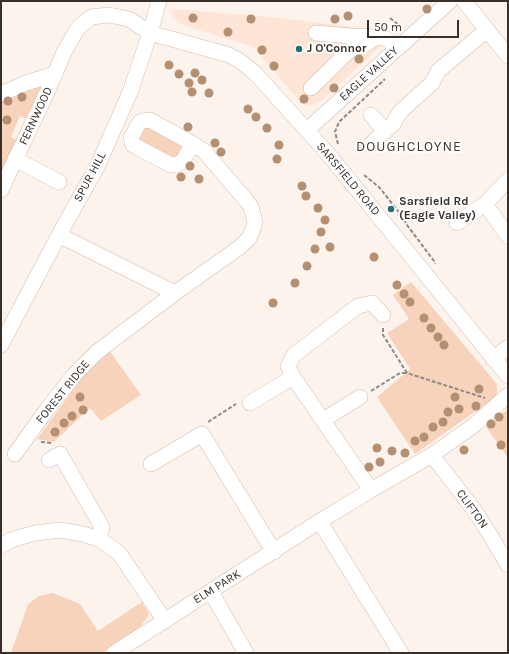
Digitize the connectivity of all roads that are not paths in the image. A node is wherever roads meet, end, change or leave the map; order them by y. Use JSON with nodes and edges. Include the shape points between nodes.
{"nodes":[{"id":1,"x":159,"y":1,"type":"edge"},
{"id":2,"x":464,"y":1,"type":"edge"},
{"id":3,"x":445,"y":3,"type":"edge"},
{"id":4,"x":487,"y":30,"type":"junction"},
{"id":5,"x":150,"y":33,"type":"junction"},
{"id":6,"x":316,"y":33,"type":"dead end"},
{"id":7,"x":376,"y":37,"type":"junction"},
{"id":8,"x":505,"y":46,"type":"edge"},
{"id":9,"x":398,"y":48,"type":"junction"},
{"id":10,"x":55,"y":74,"type":"junction"},
{"id":11,"x":311,"y":88,"type":"dead end"},
{"id":12,"x":1,"y":94,"type":"edge"},
{"id":13,"x":371,"y":115,"type":"dead end"},
{"id":14,"x":307,"y":130,"type":"junction"},
{"id":15,"x":385,"y":131,"type":"junction"},
{"id":16,"x":372,"y":143,"type":"dead end"},
{"id":17,"x":193,"y":144,"type":"dead end"},
{"id":18,"x":15,"y":159,"type":"junction"},
{"id":19,"x":508,"y":180,"type":"edge"},
{"id":20,"x":59,"y":182,"type":"dead end"},
{"id":21,"x":1,"y":190,"type":"edge"},
{"id":22,"x":485,"y":204,"type":"junction"},
{"id":23,"x":457,"y":223,"type":"dead end"},
{"id":24,"x":59,"y":235,"type":"junction"},
{"id":25,"x":508,"y":236,"type":"edge"},
{"id":26,"x":175,"y":293,"type":"junction"},
{"id":27,"x":383,"y":315,"type":"road end"},
{"id":28,"x":1,"y":345,"type":"edge"},
{"id":29,"x":508,"y":347,"type":"edge"},
{"id":30,"x":493,"y":359,"type":"junction"},
{"id":31,"x":508,"y":376,"type":"edge"},
{"id":32,"x":292,"y":377,"type":"junction"},
{"id":33,"x":360,"y":397,"type":"road end"},
{"id":34,"x":504,"y":399,"type":"edge"},
{"id":35,"x":250,"y":403,"type":"road end"},
{"id":36,"x":323,"y":420,"type":"junction"},
{"id":37,"x":16,"y":454,"type":"dead end"},
{"id":38,"x":432,"y":455,"type":"junction"},
{"id":39,"x":49,"y":460,"type":"dead end"},
{"id":40,"x":151,"y":464,"type":"dead end"},
{"id":41,"x":371,"y":490,"type":"junction"},
{"id":42,"x":320,"y":522,"type":"junction"},
{"id":43,"x":99,"y":539,"type":"junction"},
{"id":44,"x":1,"y":546,"type":"edge"},
{"id":45,"x":274,"y":552,"type":"junction"},
{"id":46,"x":508,"y":566,"type":"edge"},
{"id":47,"x":211,"y":592,"type":"junction"},
{"id":48,"x":165,"y":621,"type":"junction"},
{"id":49,"x":114,"y":653,"type":"edge"},
{"id":50,"x":246,"y":653,"type":"edge"},
{"id":51,"x":401,"y":653,"type":"edge"}],
"edges":[{"from":1,"to":5,"type":"street","name":"SPUR HILL"},
{"from":2,"to":4,"type":"street"},
{"from":3,"to":9,"type":"street","name":"EAGLE VALLEY"},
{"from":4,"to":8,"type":"street"},
{"from":4,"to":15,"type":"street","via":[[438,71],[432,83],[400,112]]},
{"from":5,"to":10,"type":"street","name":"FERNWOOD","via":[[129,19],[109,15],[91,17],[78,28]]},
{"from":5,"to":14,"type":"street","name":"SARSFIELD ROAD","via":[[214,50],[240,61],[255,73]]},
{"from":5,"to":24,"type":"street","name":"SPUR HILL","via":[[130,92],[98,165]]},
{"from":6,"to":7,"type":"street"},
{"from":7,"to":9,"type":"street","via":[[385,38]]},
{"from":7,"to":11,"type":"street","via":[[350,50]]},
{"from":9,"to":14,"type":"street","name":"EAGLE VALLEY"},
{"from":10,"to":12,"type":"street","name":"FERNWOOD"},
{"from":10,"to":18,"type":"street","name":"FERNWOOD"},
{"from":13,"to":15,"type":"street"},
{"from":14,"to":30,"type":"street","name":"SARSFIELD ROAD"},
{"from":15,"to":16,"type":"street"},
{"from":17,"to":26,"type":"street","name":"FOREST RIDGE","via":[[204,151],[246,200],[255,222],[249,238],[240,247]]},
{"from":18,"to":20,"type":"street","name":"FERNWOOD"},
{"from":18,"to":21,"type":"street","name":"FERNWOOD"},
{"from":19,"to":22,"type":"street"},
{"from":22,"to":23,"type":"street"},
{"from":22,"to":25,"type":"street"},
{"from":24,"to":26,"type":"street"},
{"from":24,"to":28,"type":"street","name":"SPUR HILL"},
{"from":26,"to":37,"type":"street","name":"FOREST RIDGE","via":[[93,356],[64,388]]},
{"from":27,"to":32,"type":"street","via":[[372,303],[358,306],[294,355],[288,366]]},
{"from":29,"to":30,"type":"street"},
{"from":30,"to":31,"type":"street","name":"SARSFIELD ROAD"},
{"from":32,"to":35,"type":"street"},
{"from":32,"to":36,"type":"street"},
{"from":33,"to":36,"type":"street"},
{"from":34,"to":38,"type":"street","name":"ELM PARK","via":[[473,426]]},
{"from":36,"to":41,"type":"street"},
{"from":38,"to":41,"type":"street","name":"ELM PARK"},
{"from":38,"to":46,"type":"street","name":"CLIFTON","via":[[474,510]]},
{"from":39,"to":43,"type":"street","via":[[60,454],[102,527]]},
{"from":40,"to":45,"type":"street","via":[[202,434]]},
{"from":41,"to":42,"type":"street","name":"ELM PARK"},
{"from":42,"to":45,"type":"street","name":"ELM PARK"},
{"from":42,"to":51,"type":"street"},
{"from":43,"to":44,"type":"street","via":[[60,530],[35,533],[11,540]]},
{"from":43,"to":48,"type":"street","via":[[119,553]]},
{"from":45,"to":47,"type":"street","name":"ELM PARK"},
{"from":47,"to":48,"type":"street","name":"ELM PARK"},
{"from":47,"to":50,"type":"street"},
{"from":48,"to":49,"type":"street","name":"ELM PARK"}]}
